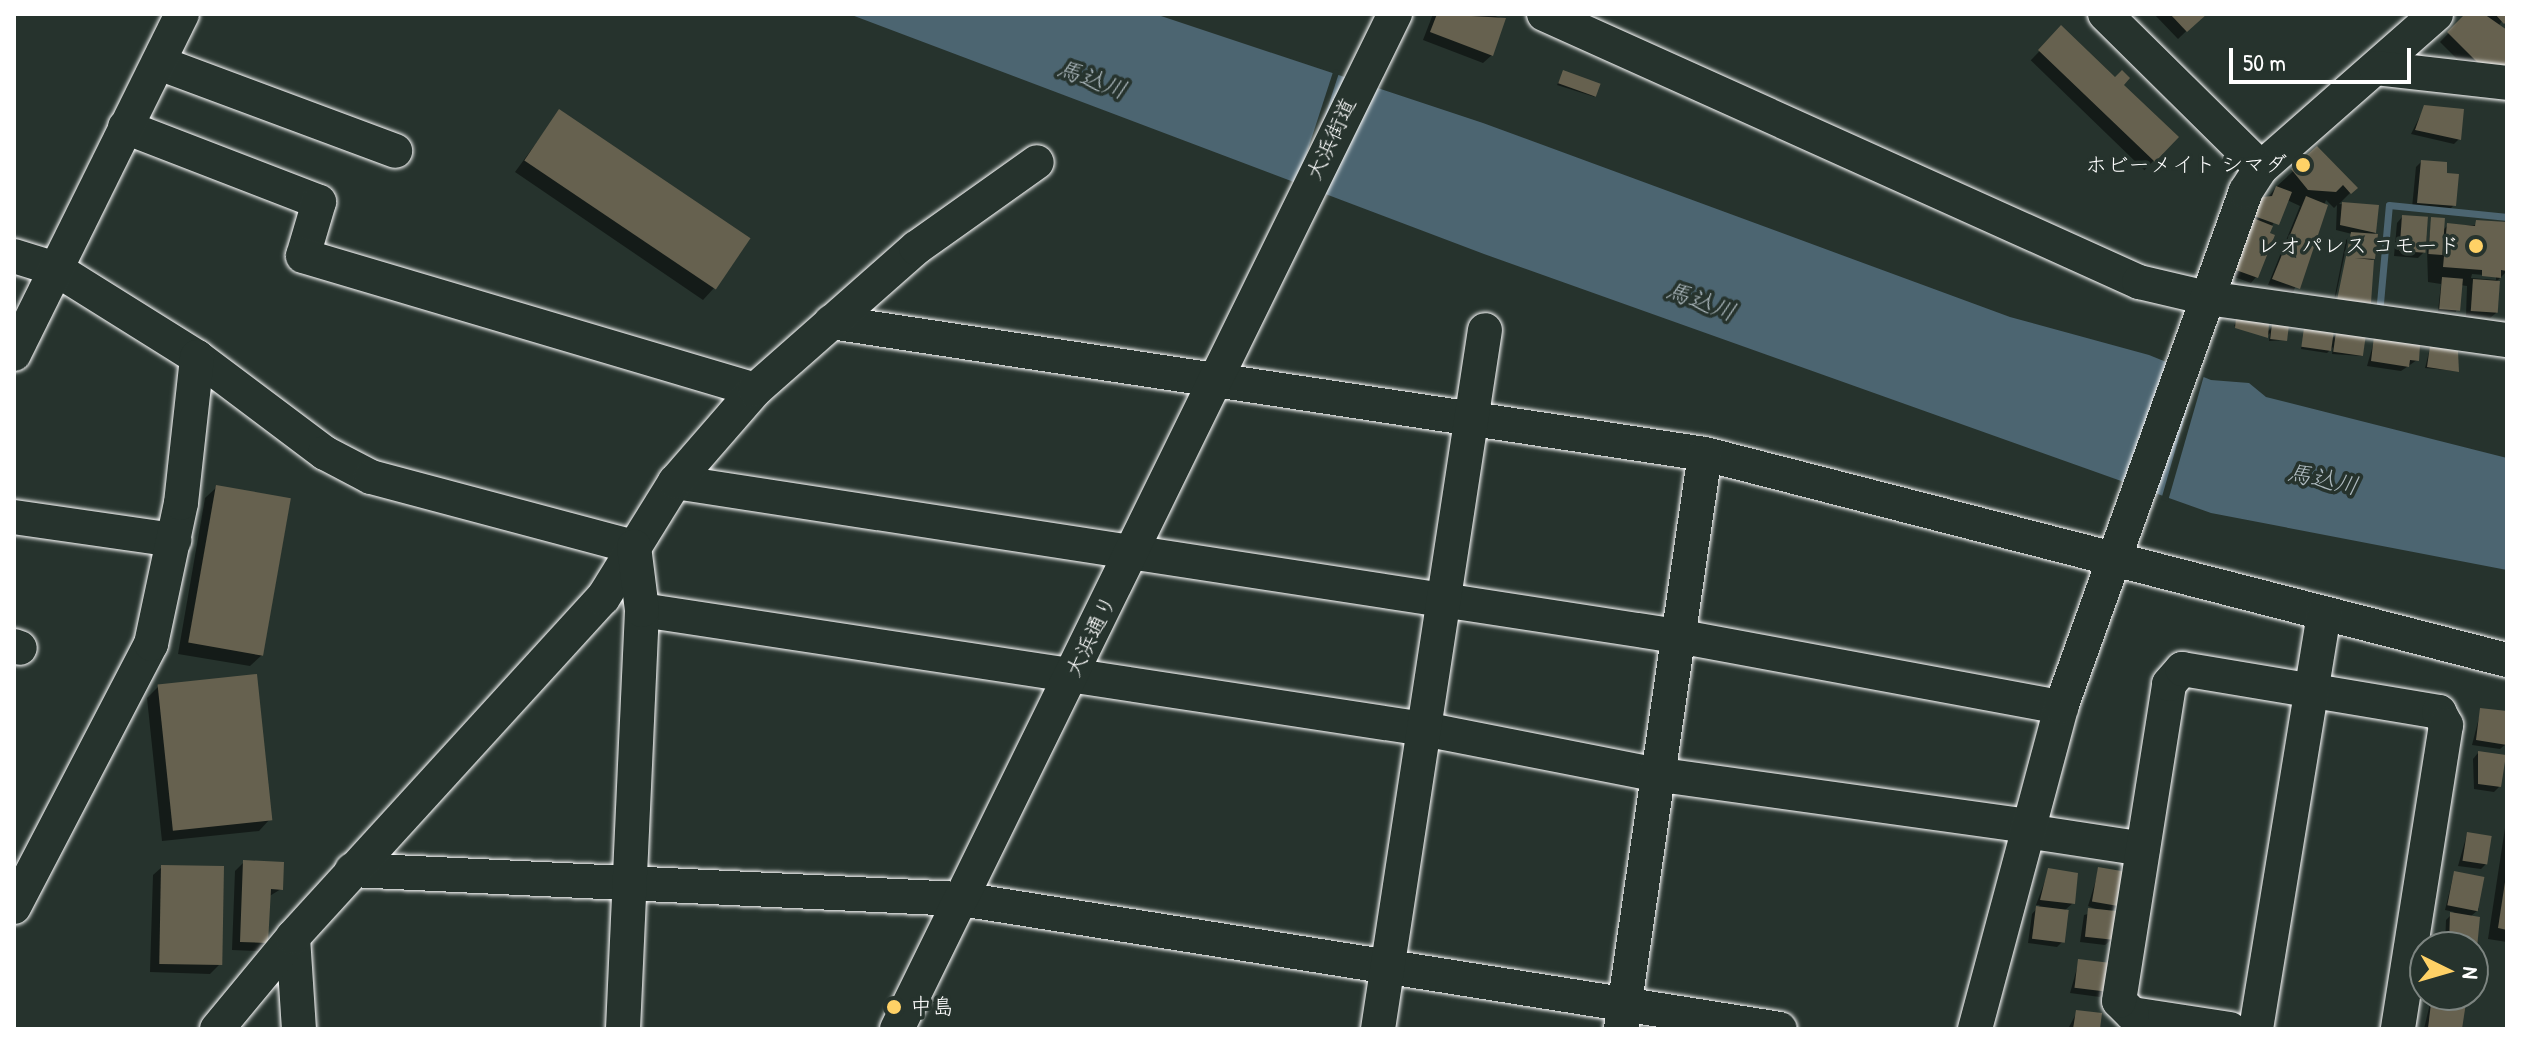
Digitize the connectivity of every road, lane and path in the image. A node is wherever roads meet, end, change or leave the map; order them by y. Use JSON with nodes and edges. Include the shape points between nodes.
{"nodes":[{"id":1,"x":182,"y":14,"type":"edge"},
{"id":2,"x":1544,"y":14,"type":"edge"},
{"id":3,"x":2105,"y":14,"type":"edge"},
{"id":4,"x":2436,"y":14,"type":"edge"},
{"id":5,"x":1387,"y":25,"type":"edge"},
{"id":6,"x":159,"y":63,"type":"junction"},
{"id":7,"x":2376,"y":68,"type":"junction"},
{"id":8,"x":2507,"y":83,"type":"edge"},
{"id":9,"x":125,"y":127,"type":"junction"},
{"id":10,"x":395,"y":151,"type":"dead end"},
{"id":11,"x":1037,"y":162,"type":"dead end"},
{"id":12,"x":2261,"y":168,"type":"junction"},
{"id":13,"x":1282,"y":242,"type":"joint"},
{"id":14,"x":14,"y":256,"type":"edge"},
{"id":15,"x":56,"y":269,"type":"junction"},
{"id":16,"x":2202,"y":313,"type":"junction"},
{"id":17,"x":831,"y":322,"type":"junction"},
{"id":18,"x":1485,"y":330,"type":"dead end"},
{"id":19,"x":2507,"y":340,"type":"edge"},
{"id":20,"x":14,"y":354,"type":"edge"},
{"id":21,"x":197,"y":357,"type":"junction"},
{"id":22,"x":1217,"y":379,"type":"junction"},
{"id":23,"x":755,"y":390,"type":"junction"},
{"id":24,"x":1475,"y":420,"type":"junction"},
{"id":25,"x":1705,"y":454,"type":"junction"},
{"id":26,"x":675,"y":482,"type":"junction"},
{"id":27,"x":14,"y":517,"type":"edge"},
{"id":28,"x":174,"y":540,"type":"junction"},
{"id":29,"x":634,"y":547,"type":"junction"},
{"id":30,"x":2115,"y":551,"type":"junction"},
{"id":31,"x":1131,"y":554,"type":"junction"},
{"id":32,"x":1447,"y":605,"type":"junction"},
{"id":33,"x":642,"y":610,"type":"junction"},
{"id":34,"x":2324,"y":615,"type":"junction"},
{"id":35,"x":1677,"y":636,"type":"junction"},
{"id":36,"x":2507,"y":660,"type":"edge"},
{"id":37,"x":1072,"y":676,"type":"junction"},
{"id":38,"x":2311,"y":688,"type":"junction"},
{"id":39,"x":2061,"y":707,"type":"junction"},
{"id":40,"x":1424,"y":729,"type":"junction"},
{"id":41,"x":1654,"y":774,"type":"junction"},
{"id":42,"x":2027,"y":829,"type":"junction"},
{"id":43,"x":2143,"y":849,"type":"junction"},
{"id":44,"x":352,"y":870,"type":"junction"},
{"id":45,"x":630,"y":886,"type":"junction"},
{"id":46,"x":961,"y":899,"type":"junction"},
{"id":47,"x":14,"y":907,"type":"edge"},
{"id":48,"x":293,"y":937,"type":"junction"},
{"id":49,"x":1388,"y":968,"type":"junction"},
{"id":50,"x":1623,"y":1016,"type":"edge"},
{"id":51,"x":1673,"y":1021,"type":"edge"},
{"id":52,"x":217,"y":1029,"type":"edge"},
{"id":53,"x":299,"y":1029,"type":"edge"},
{"id":54,"x":623,"y":1029,"type":"edge"},
{"id":55,"x":897,"y":1029,"type":"edge"},
{"id":56,"x":1378,"y":1029,"type":"edge"},
{"id":57,"x":1780,"y":1029,"type":"edge"},
{"id":58,"x":1975,"y":1029,"type":"edge"},
{"id":59,"x":2230,"y":1029,"type":"edge"},
{"id":60,"x":2256,"y":1029,"type":"edge"},
{"id":61,"x":2398,"y":1029,"type":"edge"}],
"edges":[{"from":1,"to":6,"type":"street"},
{"from":2,"to":16,"type":"street"},
{"from":3,"to":12,"type":"street"},
{"from":4,"to":7,"type":"street"},
{"from":5,"to":13,"type":"street","name":"大浜街道"},
{"from":6,"to":9,"type":"street"},
{"from":6,"to":10,"type":"street"},
{"from":7,"to":8,"type":"street"},
{"from":7,"to":12,"type":"street"},
{"from":9,"to":15,"type":"street"},
{"from":9,"to":23,"type":"street","via":[[319,202],[303,256]]},
{"from":11,"to":17,"type":"street","via":[[916,248]]},
{"from":12,"to":16,"type":"street","via":[[2246,191]]},
{"from":13,"to":22,"type":"street","name":"大浜通り"},
{"from":14,"to":15,"type":"street"},
{"from":15,"to":20,"type":"street"},
{"from":15,"to":21,"type":"street"},
{"from":16,"to":19,"type":"street"},
{"from":16,"to":30,"type":"street"},
{"from":17,"to":22,"type":"street"},
{"from":17,"to":23,"type":"street"},
{"from":18,"to":24,"type":"street"},
{"from":21,"to":28,"type":"street"},
{"from":21,"to":29,"type":"street","via":[[325,453],[371,477]]},
{"from":22,"to":24,"type":"street"},
{"from":22,"to":31,"type":"street","name":"大浜通り"},
{"from":23,"to":26,"type":"street"},
{"from":24,"to":25,"type":"street"},
{"from":24,"to":32,"type":"street"},
{"from":25,"to":30,"type":"street"},
{"from":25,"to":35,"type":"street"},
{"from":26,"to":29,"type":"street"},
{"from":26,"to":31,"type":"street"},
{"from":27,"to":28,"type":"street"},
{"from":28,"to":47,"type":"street","via":[[151,644]]},
{"from":29,"to":33,"type":"street"},
{"from":29,"to":44,"type":"street","via":[[603,598]]},
{"from":30,"to":34,"type":"street"},
{"from":30,"to":39,"type":"street"},
{"from":31,"to":32,"type":"street"},
{"from":31,"to":37,"type":"street","name":"大浜通り"},
{"from":32,"to":35,"type":"street"},
{"from":32,"to":40,"type":"street"},
{"from":33,"to":37,"type":"street"},
{"from":33,"to":45,"type":"street"},
{"from":34,"to":36,"type":"street"},
{"from":34,"to":38,"type":"street"},
{"from":35,"to":39,"type":"street"},
{"from":35,"to":41,"type":"street"},
{"from":37,"to":40,"type":"street"},
{"from":37,"to":46,"type":"street","name":"大浜通り"},
{"from":38,"to":43,"type":"street","via":[[2182,669],[2174,675]]},
{"from":38,"to":60,"type":"street"},
{"from":38,"to":61,"type":"street","via":[[2430,708],[2446,725]]},
{"from":39,"to":42,"type":"street"},
{"from":40,"to":41,"type":"street"},
{"from":40,"to":49,"type":"street"},
{"from":41,"to":42,"type":"street"},
{"from":41,"to":50,"type":"street"},
{"from":42,"to":43,"type":"street"},
{"from":42,"to":58,"type":"street"},
{"from":43,"to":59,"type":"street","via":[[2119,1001],[2132,1014]]},
{"from":44,"to":45,"type":"street"},
{"from":44,"to":48,"type":"street"},
{"from":45,"to":46,"type":"street"},
{"from":45,"to":54,"type":"street"},
{"from":46,"to":49,"type":"street"},
{"from":46,"to":55,"type":"street","name":"大浜通り"},
{"from":48,"to":52,"type":"street"},
{"from":48,"to":53,"type":"street"},
{"from":49,"to":50,"type":"street"},
{"from":49,"to":56,"type":"street"},
{"from":50,"to":51,"type":"street"},
{"from":51,"to":57,"type":"street"}]}
